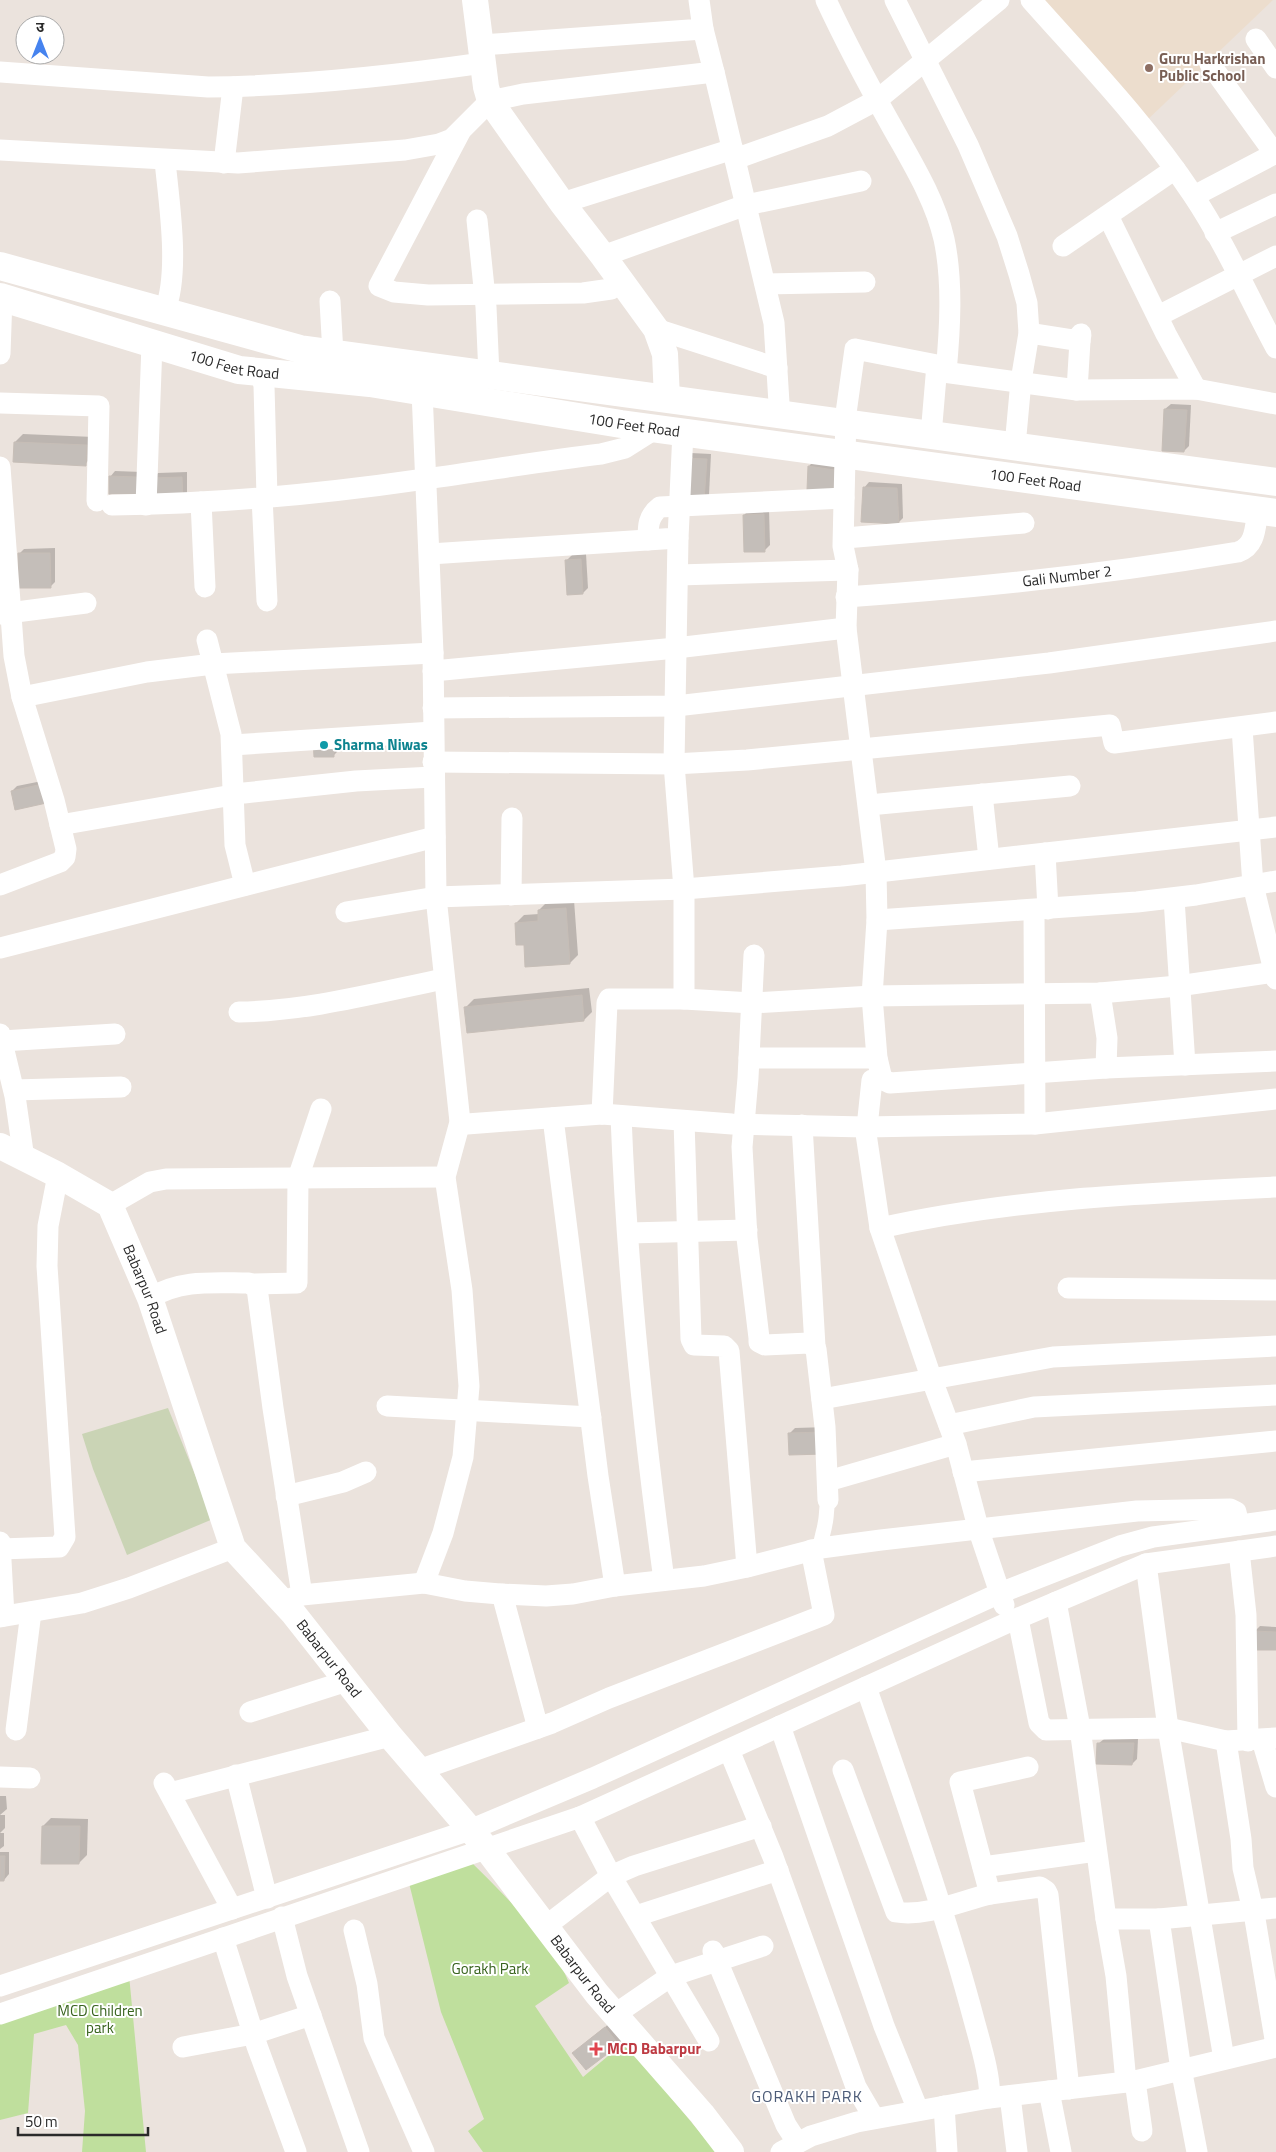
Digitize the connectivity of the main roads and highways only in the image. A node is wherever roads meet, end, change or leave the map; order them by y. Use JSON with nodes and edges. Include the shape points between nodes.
{"nodes":[{"id":1,"x":0,"y":266,"type":"edge"},
{"id":2,"x":1,"y":297,"type":"edge"},
{"id":3,"x":1276,"y":482,"type":"edge"},
{"id":4,"x":1267,"y":512,"type":"edge"}],
"edges":[{"from":1,"to":3,"type":"main road","name":"100 Feet Road","via":[[300,349]]},
{"from":2,"to":4,"type":"main road","name":"100 Feet Road","via":[[239,370],[370,383],[683,432]]}]}
